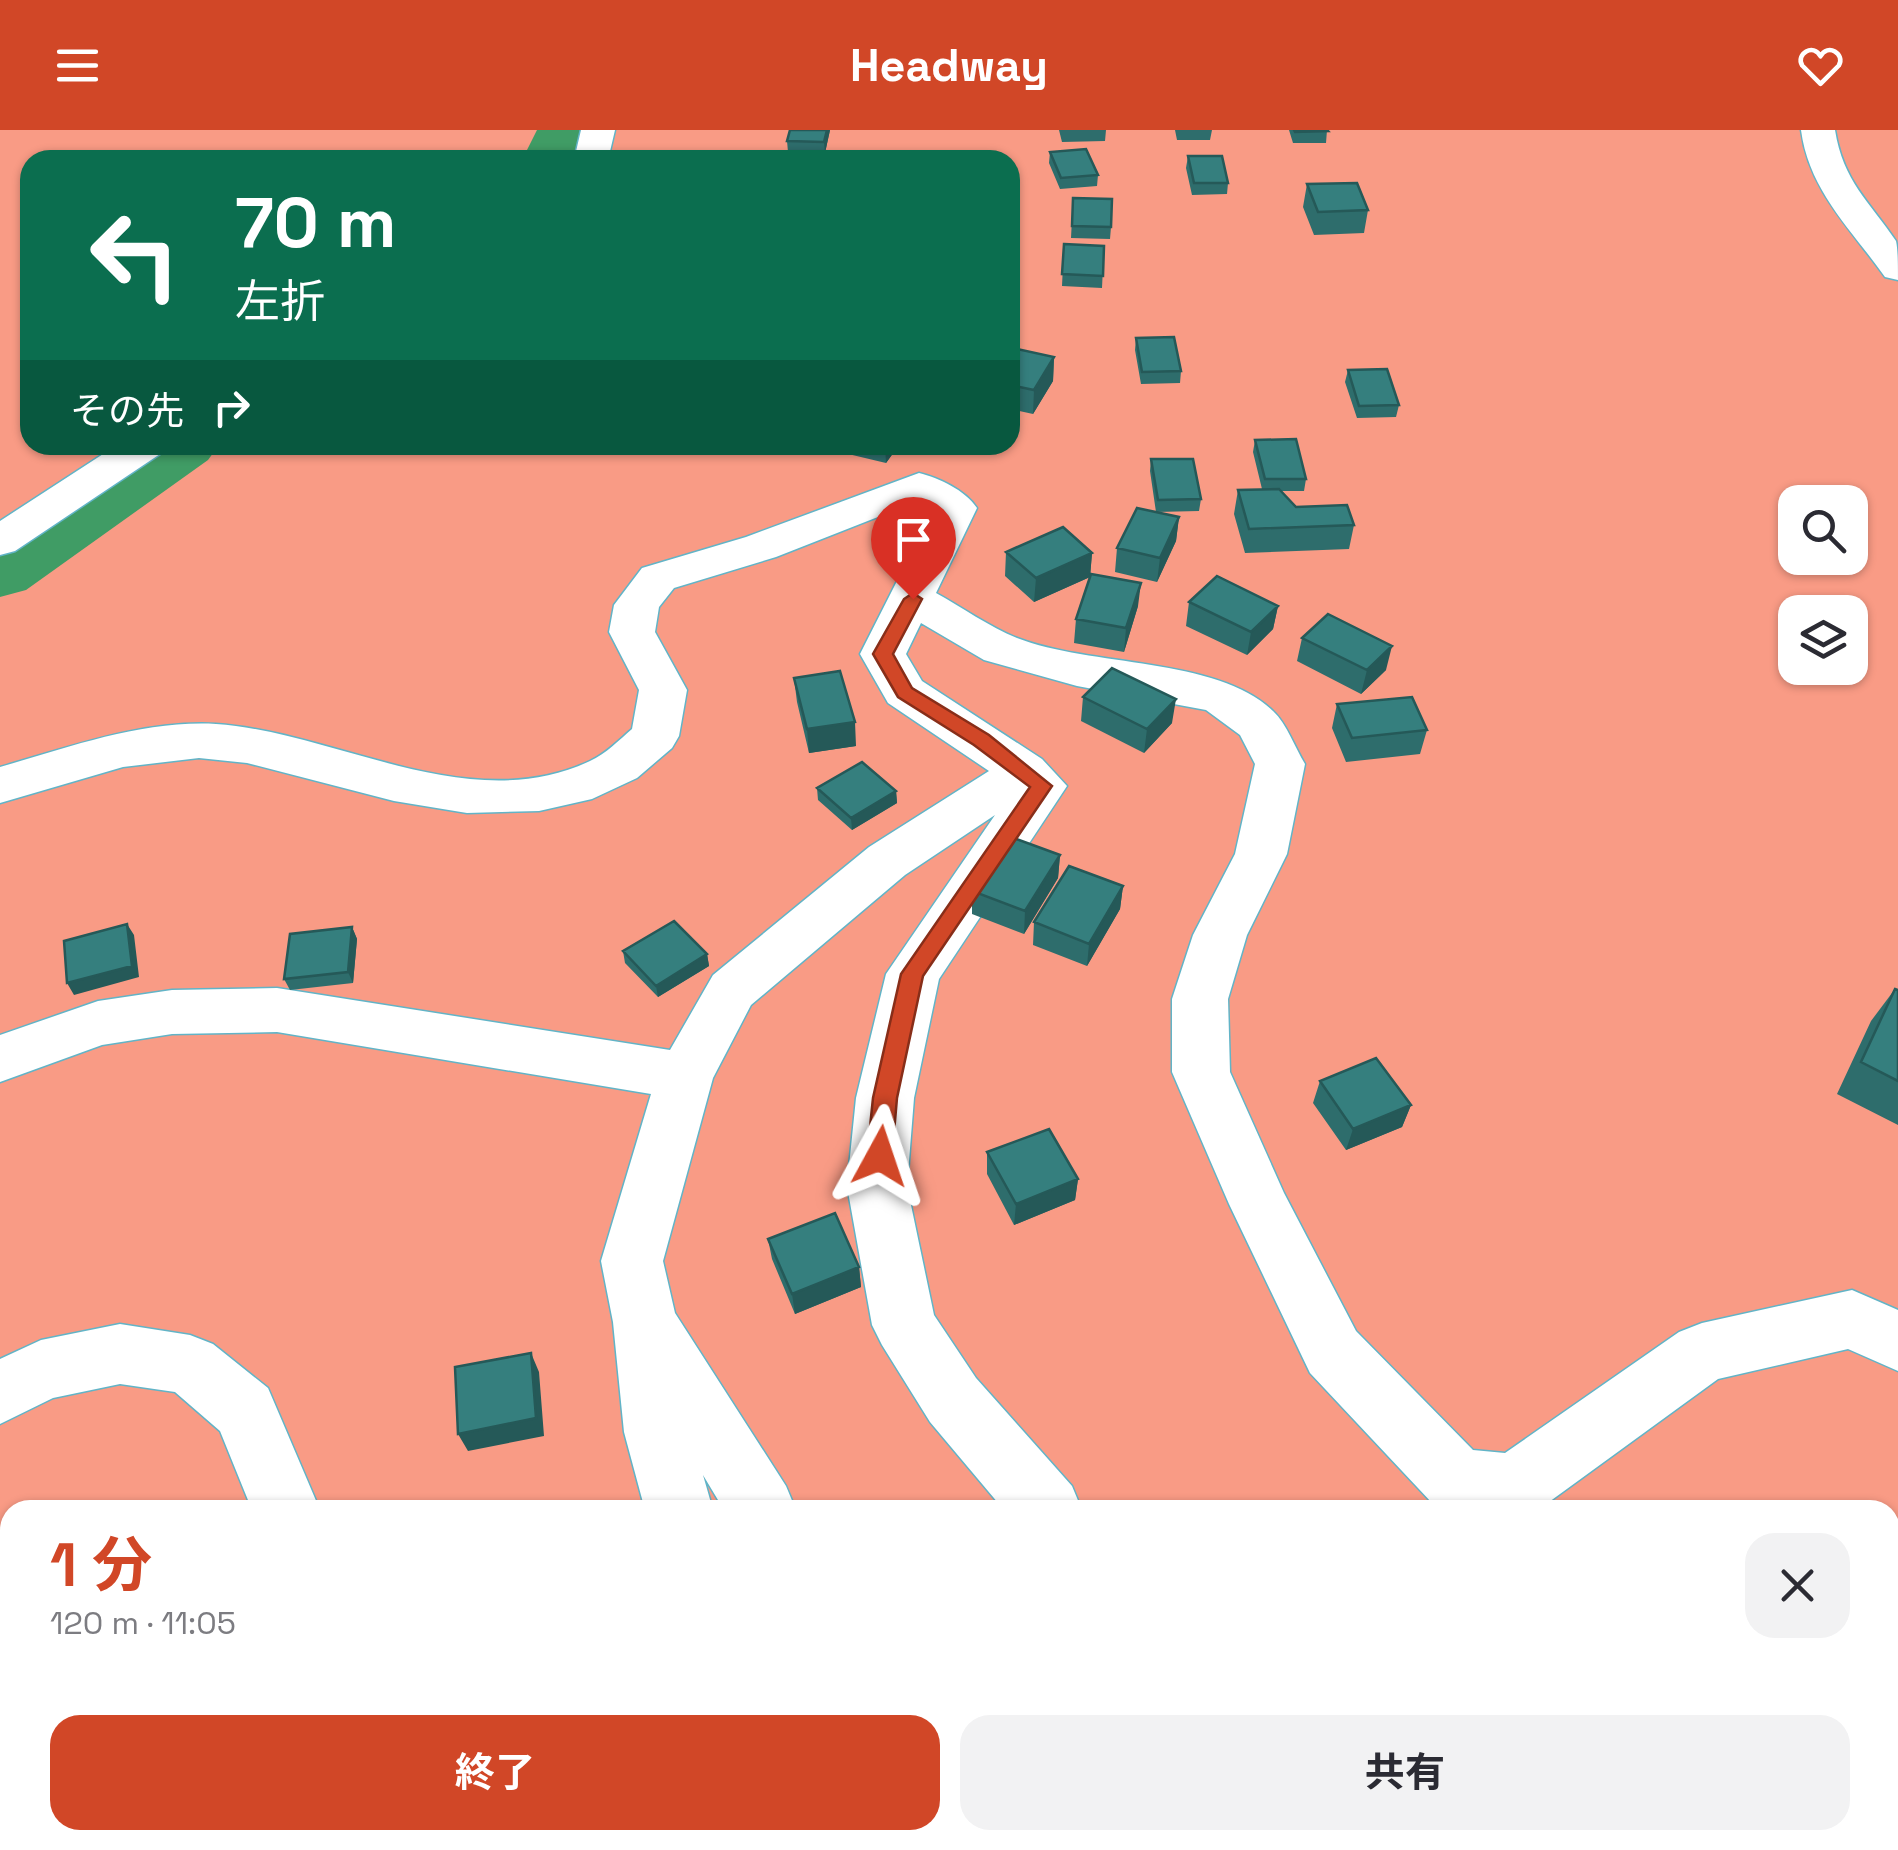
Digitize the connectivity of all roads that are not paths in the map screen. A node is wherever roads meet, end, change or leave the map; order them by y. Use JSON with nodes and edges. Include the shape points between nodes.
{"nodes":[{"id":1,"x":1818,"y":130,"type":"edge"},
{"id":2,"x":1898,"y":269,"type":"edge"},
{"id":3,"x":130,"y":455,"type":"edge"},
{"id":4,"x":0,"y":541,"type":"edge"},
{"id":5,"x":913,"y":599,"type":"junction"},
{"id":6,"x":1025,"y":771,"type":"junction"},
{"id":7,"x":0,"y":785,"type":"edge"},
{"id":8,"x":0,"y":1059,"type":"edge"},
{"id":9,"x":685,"y":1076,"type":"junction"},
{"id":10,"x":645,"y":1322,"type":"junction"},
{"id":11,"x":1898,"y":1342,"type":"edge"},
{"id":12,"x":0,"y":1392,"type":"edge"},
{"id":13,"x":282,"y":1500,"type":"edge"},
{"id":14,"x":676,"y":1500,"type":"edge"},
{"id":15,"x":756,"y":1500,"type":"edge"},
{"id":16,"x":1039,"y":1500,"type":"edge"}],
"edges":[{"from":1,"to":2,"type":"street","via":[[1820,156],[1844,199]]},
{"from":3,"to":4,"type":"street"},
{"from":5,"to":6,"type":"street","via":[[883,654],[905,692]]},
{"from":5,"to":7,"type":"street","via":[[956,508],[919,486],[761,547],[658,578],[637,605],[632,632],[663,690],[655,736],[611,772],[560,792],[506,796],[394,786],[247,744],[200,740],[134,747]]},
{"from":5,"to":11,"type":"street","via":[[1000,649],[1220,696],[1258,724],[1280,764],[1261,854],[1220,935],[1200,999],[1201,1072],[1333,1352],[1457,1480],[1514,1487],[1702,1353],[1852,1320]]},
{"from":6,"to":9,"type":"street","via":[[887,861],[732,990]]},
{"from":6,"to":16,"type":"street","via":[[1042,786],[912,974],[885,1098],[877,1186],[904,1324],[953,1400]]},
{"from":8,"to":9,"type":"street","via":[[98,1023],[172,1012],[277,1010]]},
{"from":9,"to":10,"type":"street","via":[[632,1262]]},
{"from":10,"to":14,"type":"street","via":[[657,1432]]},
{"from":10,"to":15,"type":"street"},
{"from":12,"to":13,"type":"street","via":[[42,1370],[120,1354],[190,1365],[245,1410]]}]}
